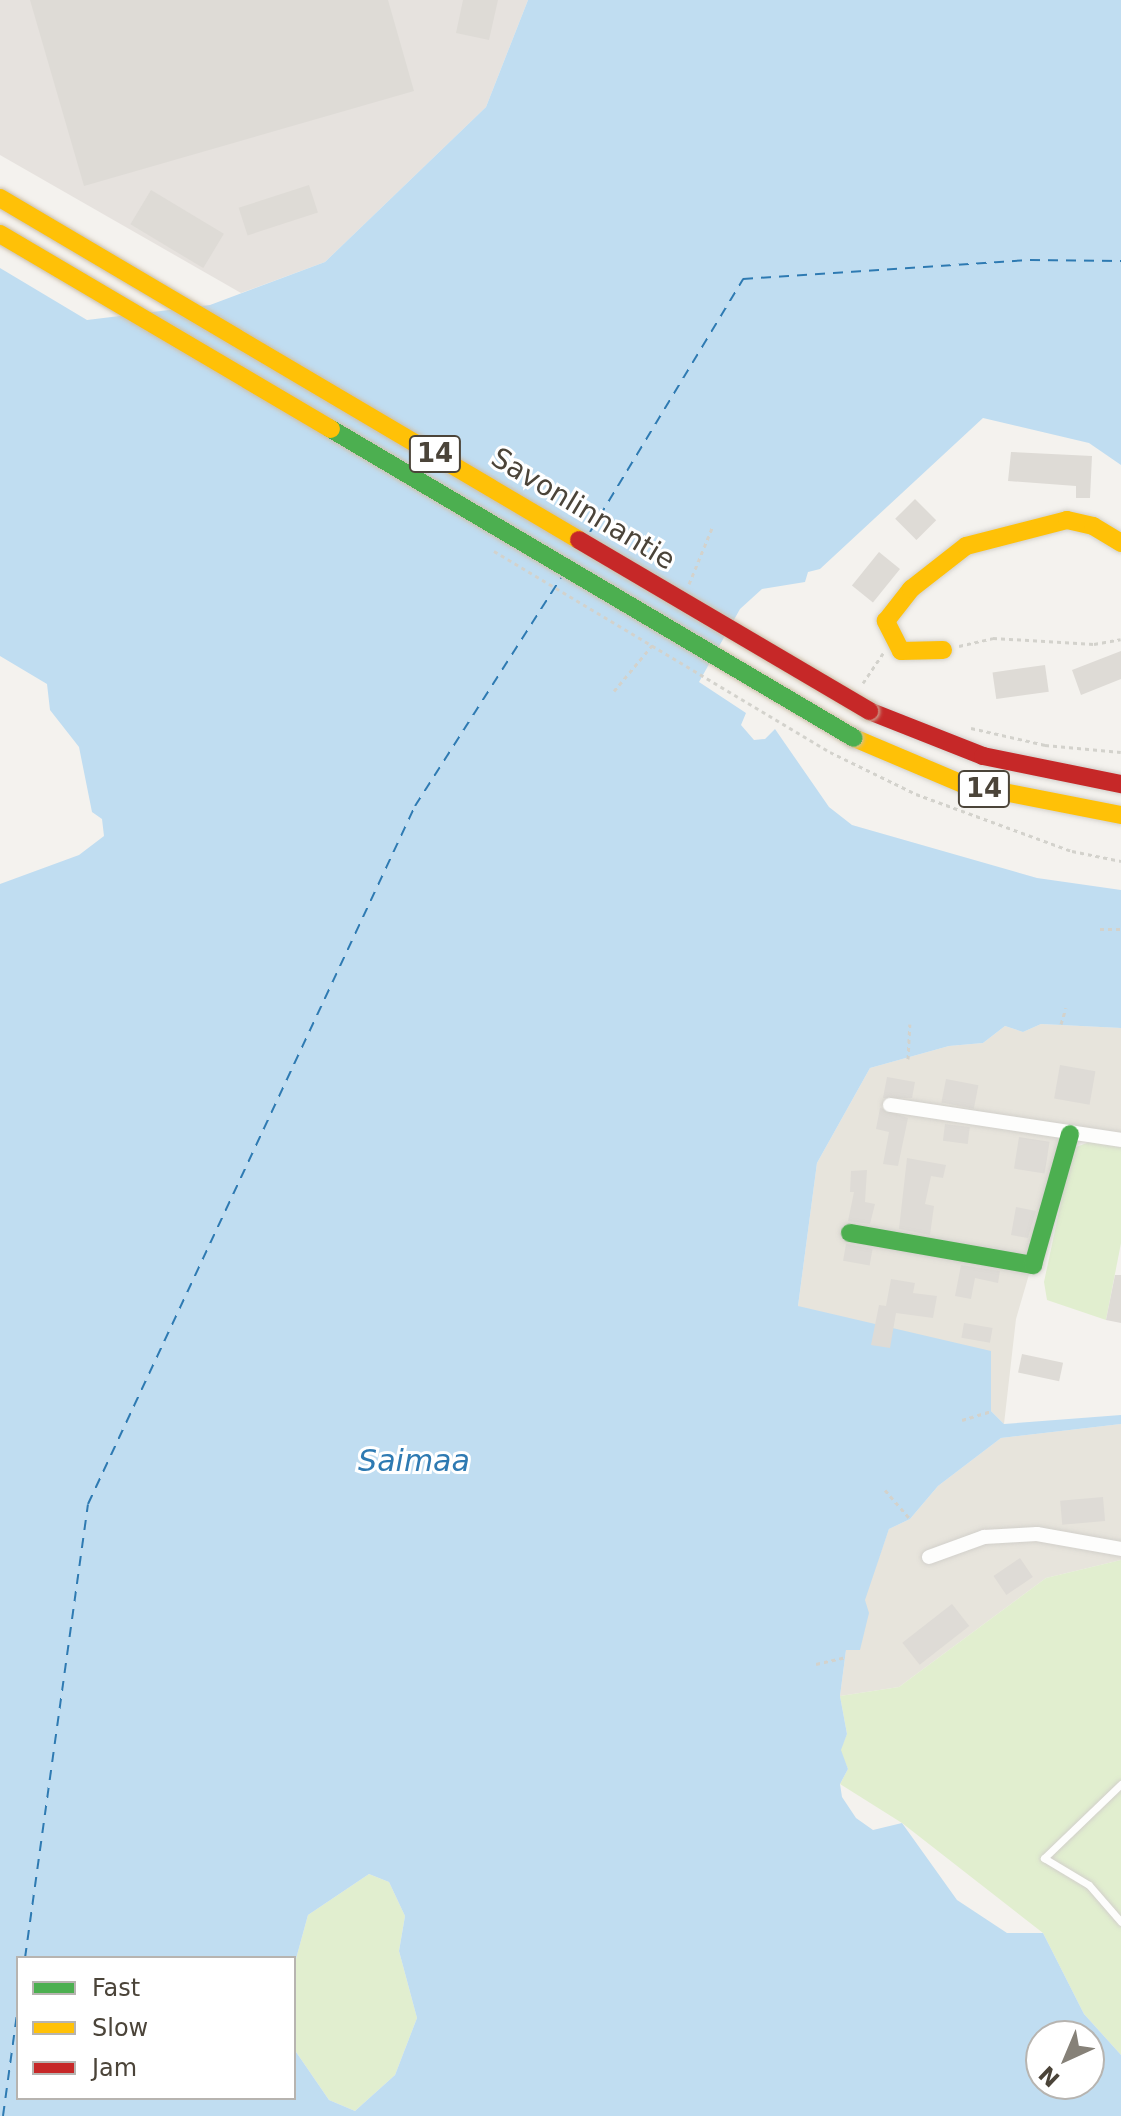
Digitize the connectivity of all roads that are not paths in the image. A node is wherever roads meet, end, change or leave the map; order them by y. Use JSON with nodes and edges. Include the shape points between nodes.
{"nodes":[{"id":1,"x":0,"y":198,"type":"edge"},
{"id":2,"x":0,"y":234,"type":"edge"},
{"id":3,"x":1121,"y":543,"type":"edge"},
{"id":4,"x":943,"y":650,"type":"road end"},
{"id":5,"x":1121,"y":784,"type":"edge"},
{"id":6,"x":1121,"y":815,"type":"edge"},
{"id":7,"x":890,"y":1105,"type":"dead end"},
{"id":8,"x":1070,"y":1134,"type":"junction"},
{"id":9,"x":1121,"y":1140,"type":"edge"},
{"id":10,"x":850,"y":1233,"type":"dead end"},
{"id":11,"x":1121,"y":1549,"type":"edge"},
{"id":12,"x":929,"y":1557,"type":"dead end"},
{"id":13,"x":1121,"y":1784,"type":"edge"},
{"id":14,"x":1121,"y":1922,"type":"edge"}],
"edges":[{"from":1,"to":5,"type":"main road","name":"Savonlinnantie","number":"14","bridge":true,"via":[[869,711],[983,756],[1046,773]]},
{"from":2,"to":6,"type":"main road","name":"Savonlinnantie","number":"14","bridge":true,"via":[[854,738],[963,784]]},
{"from":3,"to":4,"type":"main road","via":[[1093,526],[1067,520],[966,546],[934,568],[886,621],[901,651]]},
{"from":7,"to":8,"type":"street"},
{"from":8,"to":9,"type":"street"},
{"from":8,"to":10,"type":"main road","via":[[1033,1265]]},
{"from":11,"to":12,"type":"street","via":[[1037,1534],[984,1537]]},
{"from":13,"to":14,"type":"lane","via":[[1044,1858],[1089,1885]]}]}
